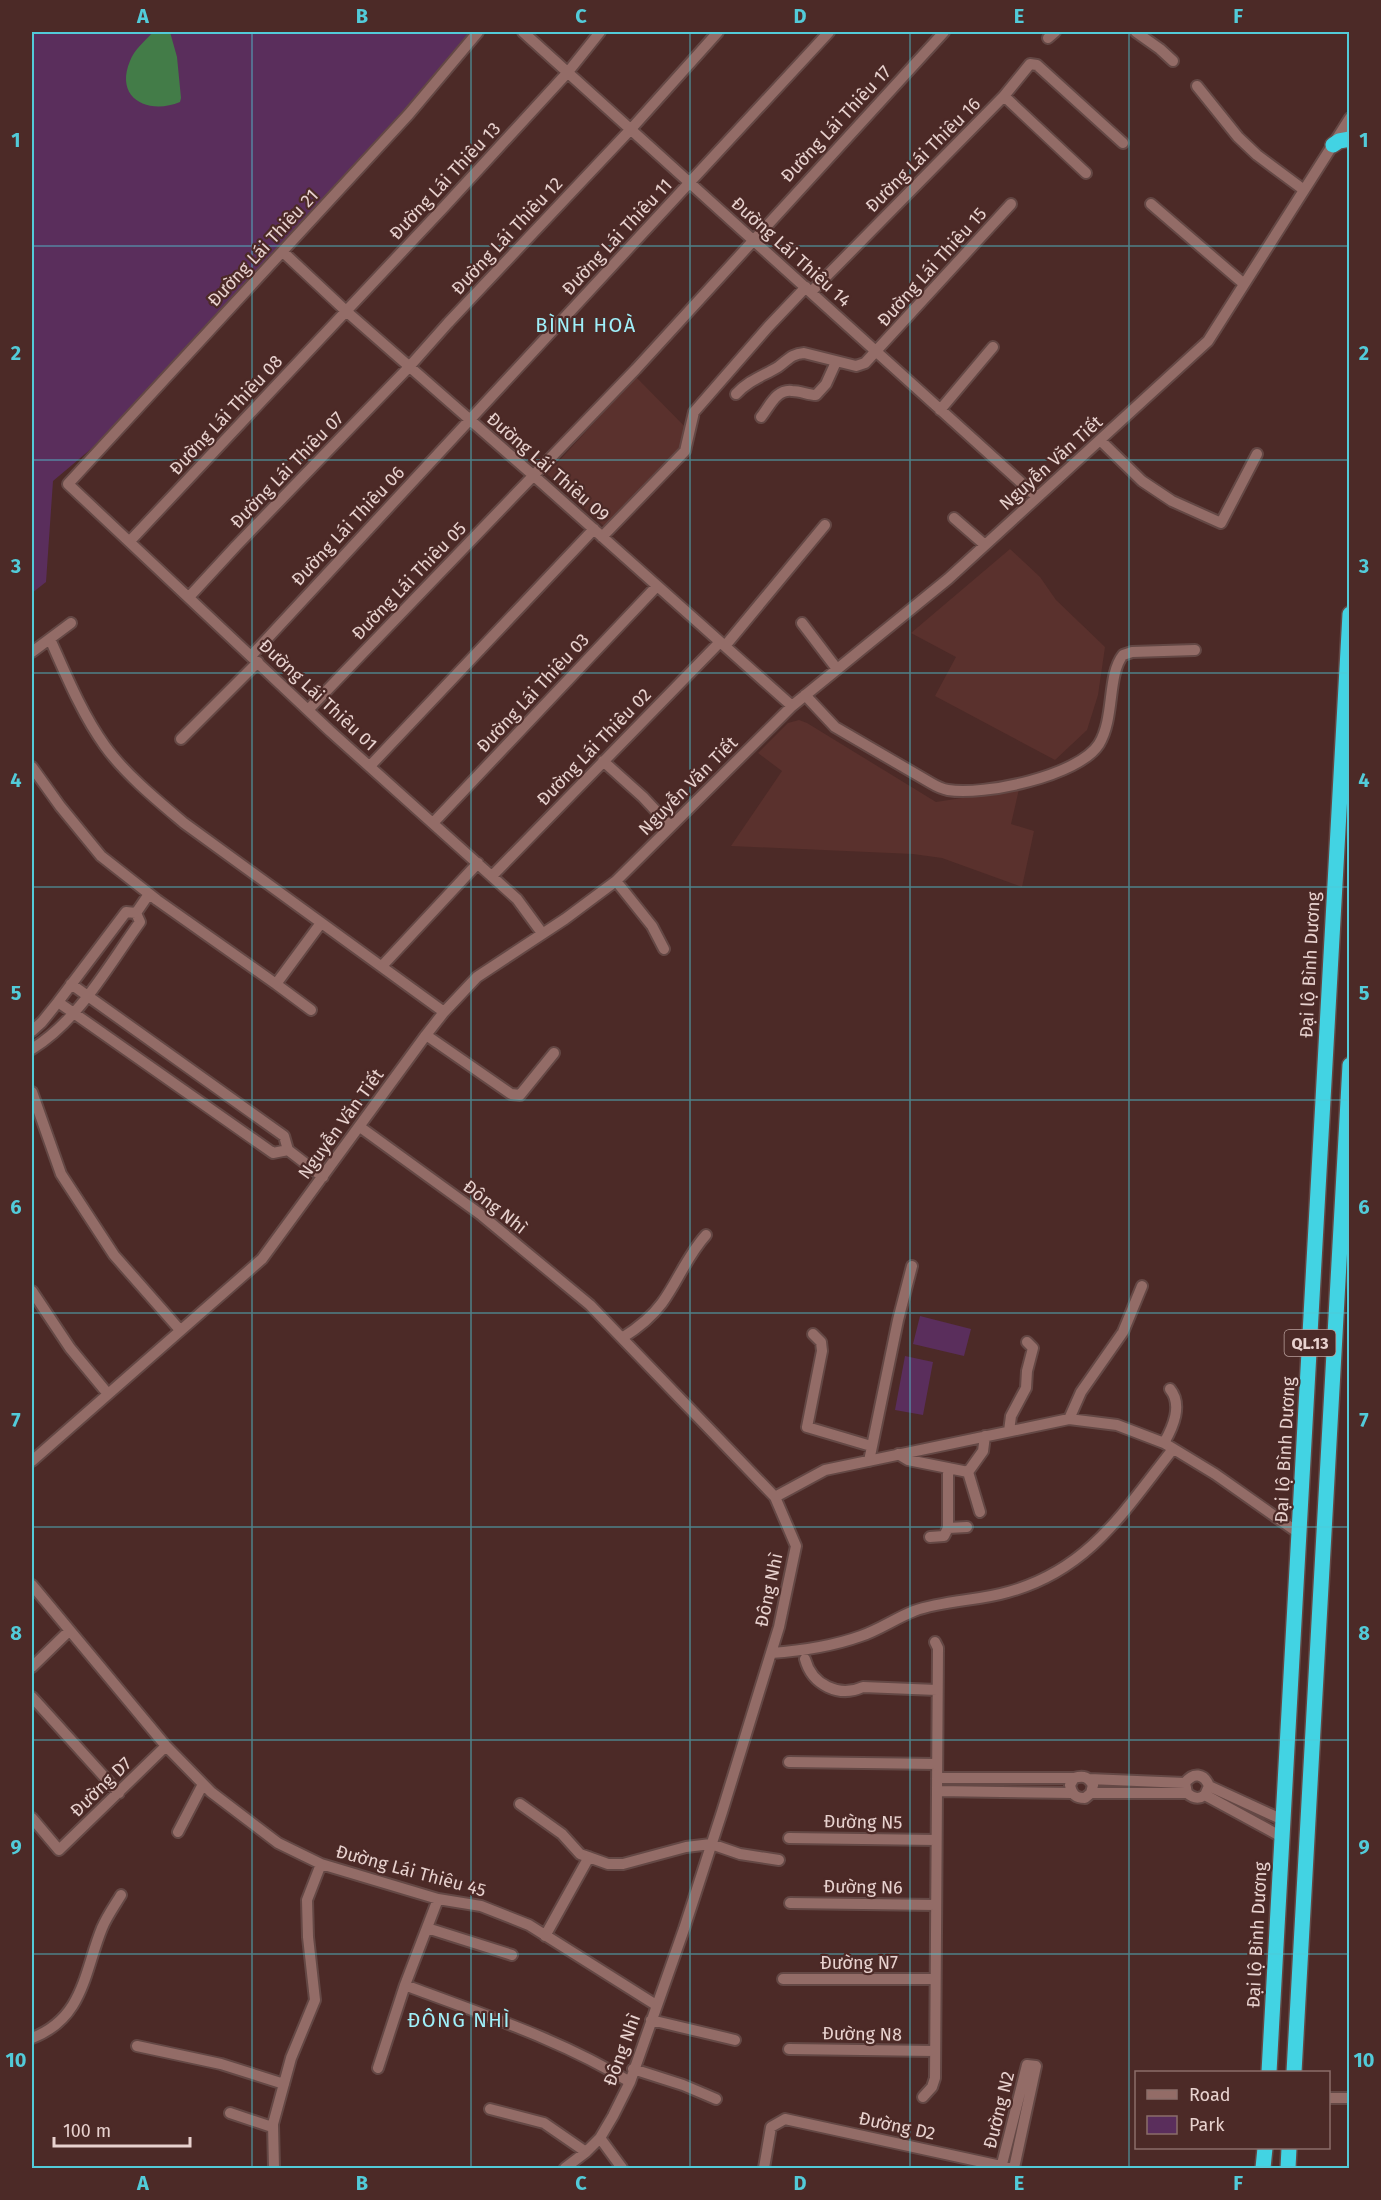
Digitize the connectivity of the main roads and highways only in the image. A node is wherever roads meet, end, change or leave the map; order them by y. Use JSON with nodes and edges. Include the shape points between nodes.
{"nodes":[{"id":1,"x":1350,"y":139,"type":"edge"},
{"id":2,"x":1333,"y":145,"type":"road end"},
{"id":3,"x":1350,"y":614,"type":"edge"},
{"id":4,"x":1348,"y":684,"type":"edge"},
{"id":5,"x":1350,"y":1065,"type":"edge"},
{"id":6,"x":1283,"y":1820,"type":"junction"},
{"id":7,"x":1307,"y":1822,"type":"junction"},
{"id":8,"x":1282,"y":1837,"type":"junction"},
{"id":9,"x":1306,"y":1837,"type":"junction"},
{"id":10,"x":1269,"y":2071,"type":"edge"},
{"id":11,"x":1294,"y":2071,"type":"edge"},
{"id":12,"x":1265,"y":2149,"type":"edge"},
{"id":13,"x":1289,"y":2149,"type":"edge"},
{"id":14,"x":1263,"y":2169,"type":"edge"},
{"id":15,"x":1288,"y":2169,"type":"edge"}],
"edges":[{"from":1,"to":2,"type":"highway"},
{"from":3,"to":4,"type":"highway","name":"Đại lộ Bình Dương","number":"QL.13"},
{"from":4,"to":6,"type":"highway","name":"Đại lộ Bình Dương","number":"QL.13"},
{"from":5,"to":7,"type":"highway","number":"QL.13"},
{"from":6,"to":7,"type":"highway"},
{"from":6,"to":8,"type":"highway","name":"Đại lộ Bình Dương","number":"QL.13"},
{"from":7,"to":9,"type":"highway","number":"QL.13"},
{"from":8,"to":9,"type":"highway"},
{"from":8,"to":10,"type":"highway","name":"Đại lộ Bình Dương","number":"QL.13"},
{"from":9,"to":11,"type":"highway","number":"QL.13"},
{"from":12,"to":14,"type":"highway"},
{"from":13,"to":15,"type":"highway"}]}
